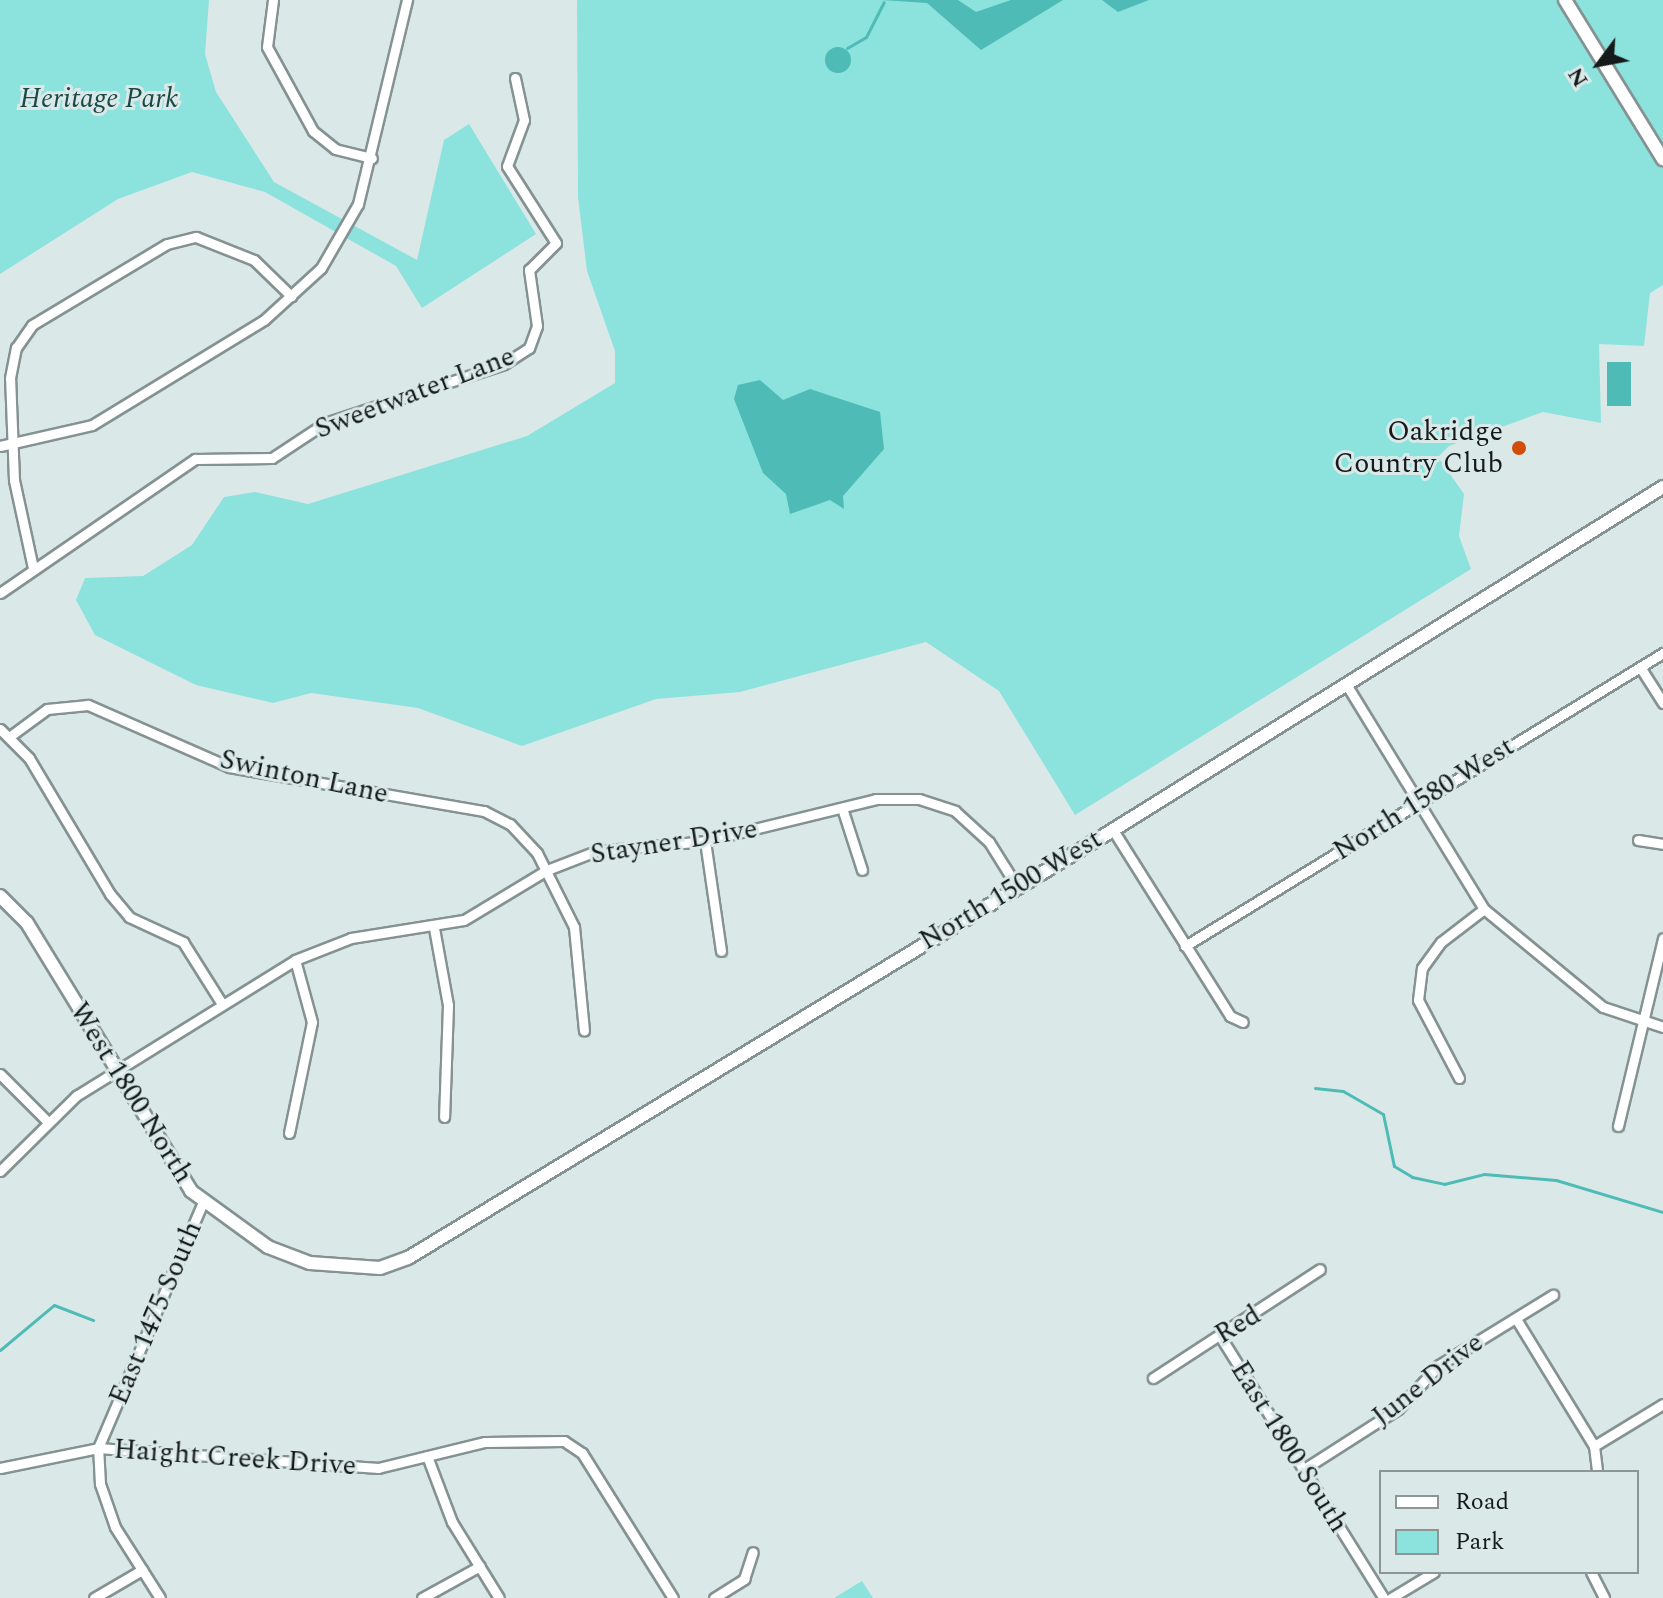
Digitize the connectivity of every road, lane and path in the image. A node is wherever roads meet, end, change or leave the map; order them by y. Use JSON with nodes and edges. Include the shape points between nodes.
{"nodes":[{"id":1,"x":273,"y":0,"type":"edge"},
{"id":2,"x":407,"y":0,"type":"edge"},
{"id":3,"x":1565,"y":0,"type":"edge"},
{"id":4,"x":515,"y":78,"type":"dead end"},
{"id":5,"x":372,"y":158,"type":"junction"},
{"id":6,"x":1663,"y":159,"type":"edge"},
{"id":7,"x":291,"y":296,"type":"junction"},
{"id":8,"x":0,"y":446,"type":"edge"},
{"id":9,"x":14,"y":446,"type":"junction"},
{"id":10,"x":1663,"y":487,"type":"edge"},
{"id":11,"x":33,"y":568,"type":"junction"},
{"id":12,"x":0,"y":593,"type":"edge"},
{"id":13,"x":1663,"y":653,"type":"edge"},
{"id":14,"x":1640,"y":667,"type":"junction"},
{"id":15,"x":1346,"y":684,"type":"junction"},
{"id":16,"x":1663,"y":703,"type":"edge"},
{"id":17,"x":0,"y":729,"type":"edge"},
{"id":18,"x":9,"y":737,"type":"junction"},
{"id":19,"x":1419,"y":803,"type":"junction"},
{"id":20,"x":842,"y":808,"type":"junction"},
{"id":21,"x":1113,"y":830,"type":"junction"},
{"id":22,"x":1638,"y":840,"type":"dead end"},
{"id":23,"x":705,"y":841,"type":"junction"},
{"id":24,"x":1663,"y":844,"type":"edge"},
{"id":25,"x":547,"y":870,"type":"junction"},
{"id":26,"x":862,"y":870,"type":"dead end"},
{"id":27,"x":1016,"y":885,"type":"junction"},
{"id":28,"x":0,"y":896,"type":"edge"},
{"id":29,"x":1484,"y":909,"type":"junction"},
{"id":30,"x":434,"y":928,"type":"junction"},
{"id":31,"x":1663,"y":938,"type":"edge"},
{"id":32,"x":1185,"y":946,"type":"junction"},
{"id":33,"x":721,"y":951,"type":"dead end"},
{"id":34,"x":295,"y":960,"type":"junction"},
{"id":35,"x":222,"y":1004,"type":"junction"},
{"id":36,"x":1243,"y":1022,"type":"dead end"},
{"id":37,"x":1647,"y":1024,"type":"junction"},
{"id":38,"x":1663,"y":1027,"type":"edge"},
{"id":39,"x":584,"y":1031,"type":"dead end"},
{"id":40,"x":116,"y":1072,"type":"junction"},
{"id":41,"x":0,"y":1074,"type":"edge"},
{"id":42,"x":1459,"y":1078,"type":"dead end"},
{"id":43,"x":444,"y":1117,"type":"dead end"},
{"id":44,"x":48,"y":1122,"type":"junction"},
{"id":45,"x":1618,"y":1126,"type":"dead end"},
{"id":46,"x":289,"y":1133,"type":"dead end"},
{"id":47,"x":0,"y":1171,"type":"edge"},
{"id":48,"x":203,"y":1202,"type":"junction"},
{"id":49,"x":1320,"y":1269,"type":"dead end"},
{"id":50,"x":350,"y":1271,"type":"joint"},
{"id":51,"x":1553,"y":1295,"type":"dead end"},
{"id":52,"x":1518,"y":1322,"type":"junction"},
{"id":53,"x":1220,"y":1336,"type":"junction"},
{"id":54,"x":1153,"y":1378,"type":"dead end"},
{"id":55,"x":1663,"y":1404,"type":"edge"},
{"id":56,"x":1594,"y":1446,"type":"junction"},
{"id":57,"x":98,"y":1448,"type":"junction"},
{"id":58,"x":427,"y":1456,"type":"junction"},
{"id":59,"x":0,"y":1468,"type":"edge"},
{"id":60,"x":1304,"y":1469,"type":"junction"},
{"id":61,"x":1597,"y":1470,"type":"edge"},
{"id":62,"x":753,"y":1552,"type":"dead end"},
{"id":63,"x":480,"y":1566,"type":"junction"},
{"id":64,"x":142,"y":1570,"type":"junction"},
{"id":65,"x":1431,"y":1574,"type":"edge"},
{"id":66,"x":1592,"y":1574,"type":"edge"},
{"id":67,"x":94,"y":1598,"type":"edge"},
{"id":68,"x":160,"y":1598,"type":"edge"},
{"id":69,"x":422,"y":1598,"type":"edge"},
{"id":70,"x":499,"y":1598,"type":"edge"},
{"id":71,"x":673,"y":1598,"type":"edge"},
{"id":72,"x":714,"y":1598,"type":"edge"},
{"id":73,"x":1384,"y":1598,"type":"edge"},
{"id":74,"x":1391,"y":1598,"type":"edge"},
{"id":75,"x":1604,"y":1598,"type":"edge"}],
"edges":[{"from":1,"to":5,"type":"street","via":[[267,47],[306,119],[335,149]]},
{"from":2,"to":5,"type":"street"},
{"from":3,"to":6,"type":"street"},
{"from":4,"to":11,"type":"street","name":"Sweetwater Lane","via":[[524,120],[507,166],[556,243],[529,270],[537,326],[529,348],[504,364],[325,423],[272,458],[195,459]]},
{"from":5,"to":7,"type":"street","via":[[340,240]]},
{"from":7,"to":9,"type":"street","via":[[92,425]]},
{"from":7,"to":9,"type":"street","via":[[254,260],[223,245],[196,237],[167,244],[32,325],[16,348],[10,378]]},
{"from":8,"to":9,"type":"street"},
{"from":9,"to":11,"type":"street","via":[[18,511]]},
{"from":10,"to":15,"type":"street","name":"North 1500 West"},
{"from":11,"to":12,"type":"street","name":"Sweetwater Lane"},
{"from":13,"to":14,"type":"street","name":"North 1580 West"},
{"from":14,"to":16,"type":"street"},
{"from":14,"to":19,"type":"street","name":"North 1580 West"},
{"from":15,"to":19,"type":"street"},
{"from":15,"to":21,"type":"street","name":"North 1500 West"},
{"from":17,"to":18,"type":"street"},
{"from":18,"to":25,"type":"street","name":"Swinton Lane","via":[[47,709],[110,709],[229,767],[484,811],[526,838]]},
{"from":18,"to":35,"type":"street","via":[[110,894],[129,917],[183,942]]},
{"from":19,"to":29,"type":"street"},
{"from":19,"to":32,"type":"street","name":"North 1580 West"},
{"from":20,"to":23,"type":"street","name":"Stayner Drive"},
{"from":20,"to":26,"type":"street"},
{"from":20,"to":27,"type":"street","name":"Stayner Drive","via":[[919,799],[955,811],[989,842]]},
{"from":21,"to":27,"type":"street","name":"North 1500 West"},
{"from":21,"to":32,"type":"street"},
{"from":22,"to":24,"type":"street"},
{"from":23,"to":25,"type":"street","name":"Stayner Drive","via":[[596,851]]},
{"from":23,"to":33,"type":"street"},
{"from":25,"to":30,"type":"street","name":"Stayner Drive","via":[[490,908]]},
{"from":25,"to":39,"type":"street","name":"Swinton Lane","via":[[574,927]]},
{"from":27,"to":50,"type":"street","name":"North 1500 West","via":[[408,1258]]},
{"from":28,"to":40,"type":"street","name":"West 1800 North","via":[[27,923]]},
{"from":29,"to":37,"type":"street","via":[[1560,978]]},
{"from":29,"to":42,"type":"street","via":[[1441,942],[1422,968],[1418,1000]]},
{"from":30,"to":34,"type":"street","name":"Stayner Drive","via":[[351,938]]},
{"from":30,"to":43,"type":"street","via":[[448,1005]]},
{"from":31,"to":37,"type":"street"},
{"from":32,"to":36,"type":"street","via":[[1230,1016]]},
{"from":34,"to":35,"type":"street","name":"Stayner Drive"},
{"from":34,"to":46,"type":"street","via":[[312,1022]]},
{"from":35,"to":40,"type":"street","name":"Stayner Drive"},
{"from":37,"to":38,"type":"street"},
{"from":37,"to":45,"type":"street"},
{"from":40,"to":44,"type":"street","name":"Stayner Drive"},
{"from":40,"to":48,"type":"street","name":"West 1800 North"},
{"from":41,"to":44,"type":"street"},
{"from":44,"to":47,"type":"street","name":"Stayner Drive"},
{"from":48,"to":50,"type":"street","name":"West 1800 North","via":[[268,1247]]},
{"from":48,"to":57,"type":"street","name":"East 1475 South"},
{"from":49,"to":53,"type":"street","name":"Red"},
{"from":51,"to":52,"type":"street","name":"June Drive"},
{"from":52,"to":56,"type":"street"},
{"from":52,"to":60,"type":"street","name":"June Drive","via":[[1439,1365],[1398,1409]]},
{"from":53,"to":54,"type":"street","name":"Red"},
{"from":53,"to":60,"type":"street","name":"East 1800 South"},
{"from":55,"to":56,"type":"street"},
{"from":56,"to":61,"type":"street"},
{"from":57,"to":58,"type":"street","name":"Haight Creek Drive","via":[[333,1470]]},
{"from":57,"to":59,"type":"street","name":"Haight Creek Drive"},
{"from":57,"to":64,"type":"street","via":[[105,1498]]},
{"from":58,"to":63,"type":"street","via":[[439,1496]]},
{"from":58,"to":71,"type":"street","name":"Haight Creek Drive","via":[[528,1436],[564,1441],[582,1453]]},
{"from":60,"to":73,"type":"street","name":"East 1800 South"},
{"from":62,"to":72,"type":"street","via":[[744,1579]]},
{"from":63,"to":69,"type":"street"},
{"from":63,"to":70,"type":"street"},
{"from":64,"to":67,"type":"street"},
{"from":64,"to":68,"type":"street"},
{"from":65,"to":74,"type":"street"},
{"from":66,"to":75,"type":"street"}]}
